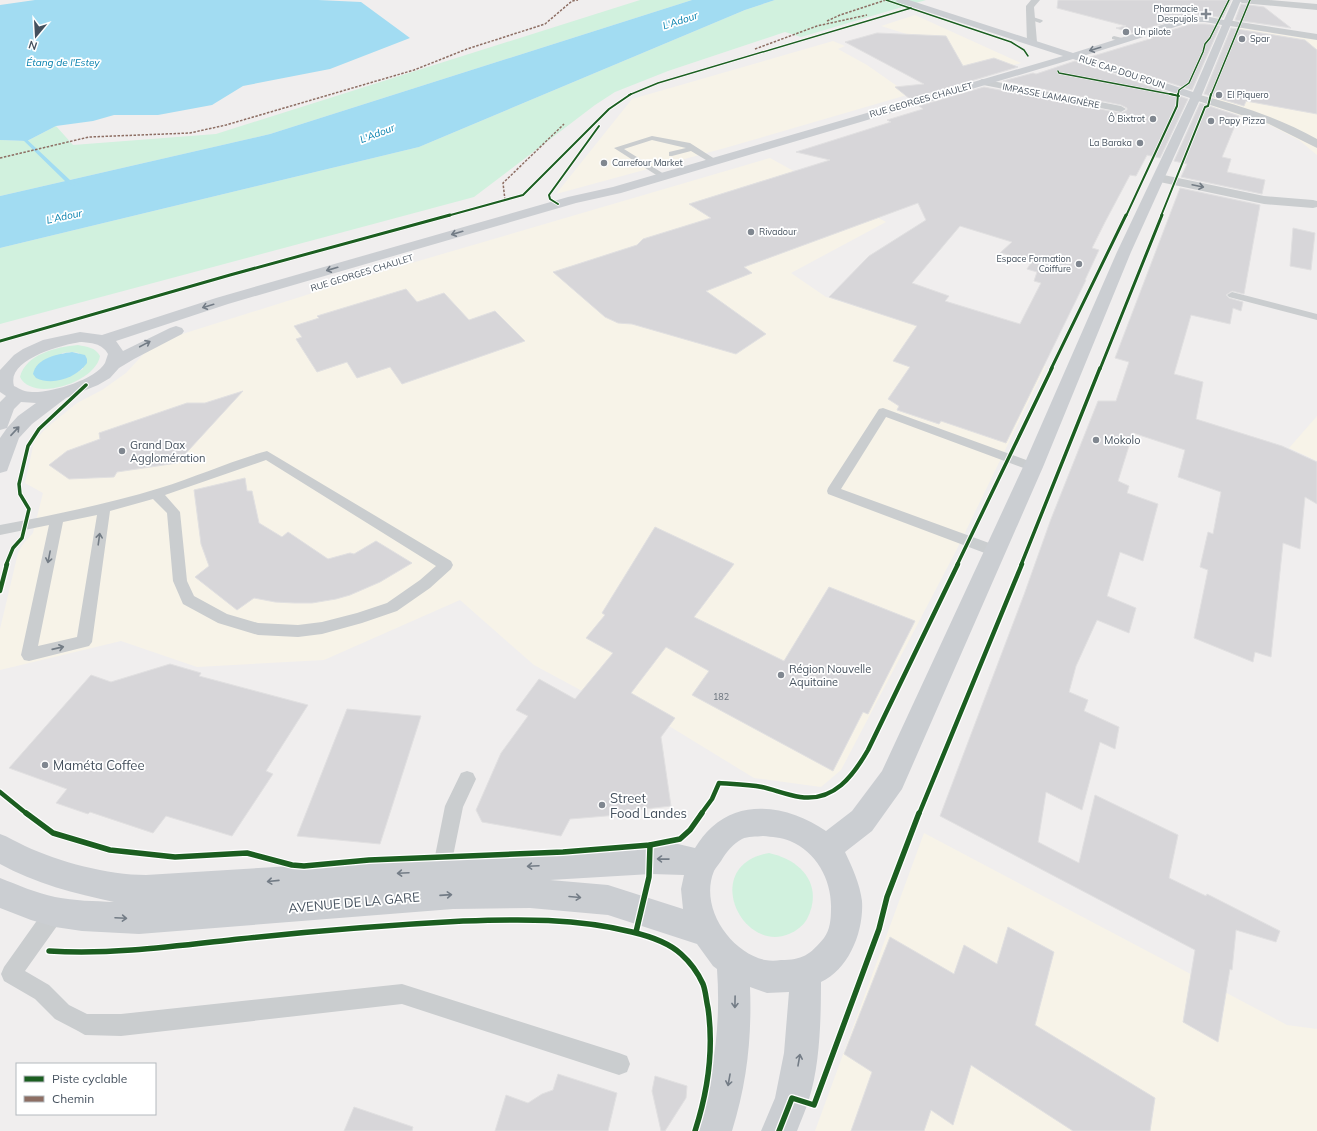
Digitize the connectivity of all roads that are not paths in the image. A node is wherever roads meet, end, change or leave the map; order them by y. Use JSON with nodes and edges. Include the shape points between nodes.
{"nodes":[{"id":1,"x":900,"y":0,"type":"edge"},
{"id":2,"x":1036,"y":0,"type":"edge"},
{"id":3,"x":1237,"y":0,"type":"edge"},
{"id":4,"x":1242,"y":0,"type":"edge"},
{"id":5,"x":1317,"y":7,"type":"edge"},
{"id":6,"x":1030,"y":18,"type":"junction"},
{"id":7,"x":1040,"y":21,"type":"dead end"},
{"id":8,"x":1227,"y":23,"type":"junction"},
{"id":9,"x":996,"y":31,"type":"junction"},
{"id":10,"x":1317,"y":37,"type":"edge"},
{"id":11,"x":1114,"y":38,"type":"dead end"},
{"id":12,"x":1124,"y":40,"type":"junction"},
{"id":13,"x":1032,"y":42,"type":"junction"},
{"id":14,"x":1070,"y":56,"type":"junction"},
{"id":15,"x":1039,"y":65,"type":"junction"},
{"id":16,"x":982,"y":82,"type":"junction"},
{"id":17,"x":1196,"y":97,"type":"junction"},
{"id":18,"x":1121,"y":109,"type":"dead end"},
{"id":19,"x":676,"y":143,"type":"junction"},
{"id":20,"x":1317,"y":144,"type":"edge"},
{"id":21,"x":661,"y":147,"type":"dead end"},
{"id":22,"x":693,"y":148,"type":"junction"},
{"id":23,"x":643,"y":152,"type":"dead end"},
{"id":24,"x":672,"y":154,"type":"dead end"},
{"id":25,"x":630,"y":156,"type":"junction"},
{"id":26,"x":654,"y":159,"type":"dead end"},
{"id":27,"x":714,"y":161,"type":"junction"},
{"id":28,"x":641,"y":163,"type":"junction"},
{"id":29,"x":662,"y":176,"type":"junction"},
{"id":30,"x":1159,"y":178,"type":"junction"},
{"id":31,"x":616,"y":190,"type":"junction"},
{"id":32,"x":1315,"y":191,"type":"dead end"},
{"id":33,"x":1315,"y":205,"type":"edge"},
{"id":34,"x":1232,"y":295,"type":"dead end"},
{"id":35,"x":1317,"y":317,"type":"edge"},
{"id":36,"x":103,"y":340,"type":"junction"},
{"id":37,"x":8,"y":363,"type":"edge"},
{"id":38,"x":112,"y":365,"type":"junction"},
{"id":39,"x":7,"y":388,"type":"edge"},
{"id":40,"x":60,"y":394,"type":"junction"},
{"id":41,"x":0,"y":424,"type":"edge"},
{"id":42,"x":0,"y":466,"type":"edge"},
{"id":43,"x":1034,"y":467,"type":"junction"},
{"id":44,"x":155,"y":493,"type":"junction"},
{"id":45,"x":104,"y":509,"type":"junction"},
{"id":46,"x":57,"y":518,"type":"junction"},
{"id":47,"x":0,"y":530,"type":"edge"},
{"id":48,"x":995,"y":551,"type":"junction"},
{"id":49,"x":467,"y":779,"type":"dead end"},
{"id":50,"x":0,"y":848,"type":"edge"},
{"id":51,"x":825,"y":849,"type":"junction"},
{"id":52,"x":701,"y":864,"type":"junction"},
{"id":53,"x":441,"y":871,"type":"junction"},
{"id":54,"x":0,"y":893,"type":"edge"},
{"id":55,"x":55,"y":912,"type":"junction"},
{"id":56,"x":707,"y":932,"type":"junction"},
{"id":57,"x":732,"y":963,"type":"junction"},
{"id":58,"x":805,"y":974,"type":"junction"},
{"id":59,"x":619,"y":1064,"type":"dead end"},
{"id":60,"x":714,"y":1131,"type":"edge"},
{"id":61,"x":779,"y":1131,"type":"edge"}],
"edges":[{"from":1,"to":9,"type":"main road"},
{"from":2,"to":6,"type":"street","via":[[1030,6]]},
{"from":3,"to":8,"type":"main road"},
{"from":4,"to":5,"type":"street"},
{"from":6,"to":7,"type":"lane"},
{"from":6,"to":13,"type":"street"},
{"from":8,"to":10,"type":"street"},
{"from":8,"to":12,"type":"main road","name":"RUE GEORGES CHAULET","via":[[1190,19]]},
{"from":8,"to":17,"type":"main road"},
{"from":9,"to":13,"type":"main road","name":"RUE CAP DOU POUN"},
{"from":9,"to":15,"type":"main road","via":[[1037,54]]},
{"from":11,"to":12,"type":"lane"},
{"from":12,"to":14,"type":"main road","name":"RUE GEORGES CHAULET","one_way":true},
{"from":13,"to":14,"type":"main road","name":"RUE CAP DOU POUN"},
{"from":14,"to":15,"type":"main road","name":"RUE GEORGES CHAULET"},
{"from":14,"to":17,"type":"main road","name":"RUE CAP DOU POUN"},
{"from":15,"to":16,"type":"main road","name":"RUE GEORGES CHAULET"},
{"from":16,"to":18,"type":"street","name":"IMPASSE LAMAIGNÈRE"},
{"from":16,"to":27,"type":"main road","name":"RUE GEORGES CHAULET"},
{"from":17,"to":20,"type":"street","via":[[1277,122]]},
{"from":17,"to":30,"type":"main road"},
{"from":19,"to":21,"type":"lane"},
{"from":19,"to":22,"type":"lane"},
{"from":19,"to":25,"type":"lane","via":[[652,138],[618,148]]},
{"from":22,"to":24,"type":"lane"},
{"from":22,"to":27,"type":"lane"},
{"from":23,"to":25,"type":"lane"},
{"from":25,"to":28,"type":"lane"},
{"from":26,"to":28,"type":"lane"},
{"from":27,"to":29,"type":"main road","name":"RUE GEORGES CHAULET"},
{"from":28,"to":29,"type":"lane"},
{"from":29,"to":31,"type":"main road","name":"RUE GEORGES CHAULET"},
{"from":30,"to":33,"type":"street","one_way":true,"via":[[1264,200]]},
{"from":30,"to":43,"type":"main road","via":[[1124,252]]},
{"from":31,"to":36,"type":"main road","name":"RUE GEORGES CHAULET","one_way":true,"via":[[573,200],[222,301]]},
{"from":38,"to":31,"type":"main road","name":"RUE GEORGES CHAULET","one_way":true,"via":[[154,339],[197,323],[580,207]]},
{"from":32,"to":33,"type":"street","via":[[1307,196]]},
{"from":34,"to":35,"type":"lane"},
{"from":36,"to":37,"type":"main road","via":[[80,338],[60,341]]},
{"from":36,"to":38,"type":"main road","via":[[113,346],[116,354]]},
{"from":37,"to":39,"type":"main road","via":[[9,369],[4,377]]},
{"from":38,"to":40,"type":"main road","name":"RUE GEORGES CHAULET","via":[[102,376],[86,385]]},
{"from":39,"to":40,"type":"main road","via":[[36,397]]},
{"from":39,"to":41,"type":"main road","via":[[6,407]]},
{"from":42,"to":40,"type":"main road","one_way":true,"via":[[10,436],[24,420]]},
{"from":43,"to":48,"type":"main road"},
{"from":43,"to":48,"type":"lane","via":[[883,412],[833,492]]},
{"from":44,"to":44,"type":"lane","via":[[173,512],[180,581],[188,600],[223,619],[258,629],[298,631],[364,617],[392,607],[425,584],[446,565],[267,455],[207,478]]},
{"from":44,"to":45,"type":"lane"},
{"from":45,"to":46,"type":"lane"},
{"from":46,"to":45,"type":"lane","one_way":true,"via":[[29,655],[84,642]]},
{"from":46,"to":47,"type":"lane"},
{"from":48,"to":51,"type":"main road","via":[[892,780],[862,821]]},
{"from":49,"to":53,"type":"lane","via":[[454,806]]},
{"from":53,"to":50,"type":"main road","name":"AVENUE DE LA GARE","one_way":true,"via":[[199,888],[125,890],[96,885],[52,872]]},
{"from":51,"to":52,"type":"main road","via":[[806,834],[784,824],[762,822],[741,826],[722,836],[707,852]]},
{"from":51,"to":58,"type":"main road","via":[[838,869],[846,893],[847,918],[840,941],[825,961]]},
{"from":52,"to":53,"type":"main road","name":"AVENUE DE LA GARE","one_way":true,"via":[[678,859],[651,859]]},
{"from":52,"to":56,"type":"main road","via":[[696,897],[701,922]]},
{"from":54,"to":55,"type":"main road","name":"AVENUE DE LA GARE"},
{"from":55,"to":56,"type":"main road","name":"AVENUE DE LA GARE","one_way":true,"via":[[138,919],[454,894],[530,893],[608,900]]},
{"from":55,"to":59,"type":"lane","via":[[11,974],[42,992],[62,1012],[84,1024],[121,1025],[402,994]]},
{"from":56,"to":57,"type":"main road","via":[[714,945]]},
{"from":57,"to":58,"type":"main road","via":[[756,975],[781,979]]},
{"from":57,"to":60,"type":"main road","one_way":true,"via":[[736,997],[734,1041],[729,1083]]},
{"from":61,"to":58,"type":"main road","one_way":true,"via":[[792,1098],[801,1053]]}]}
